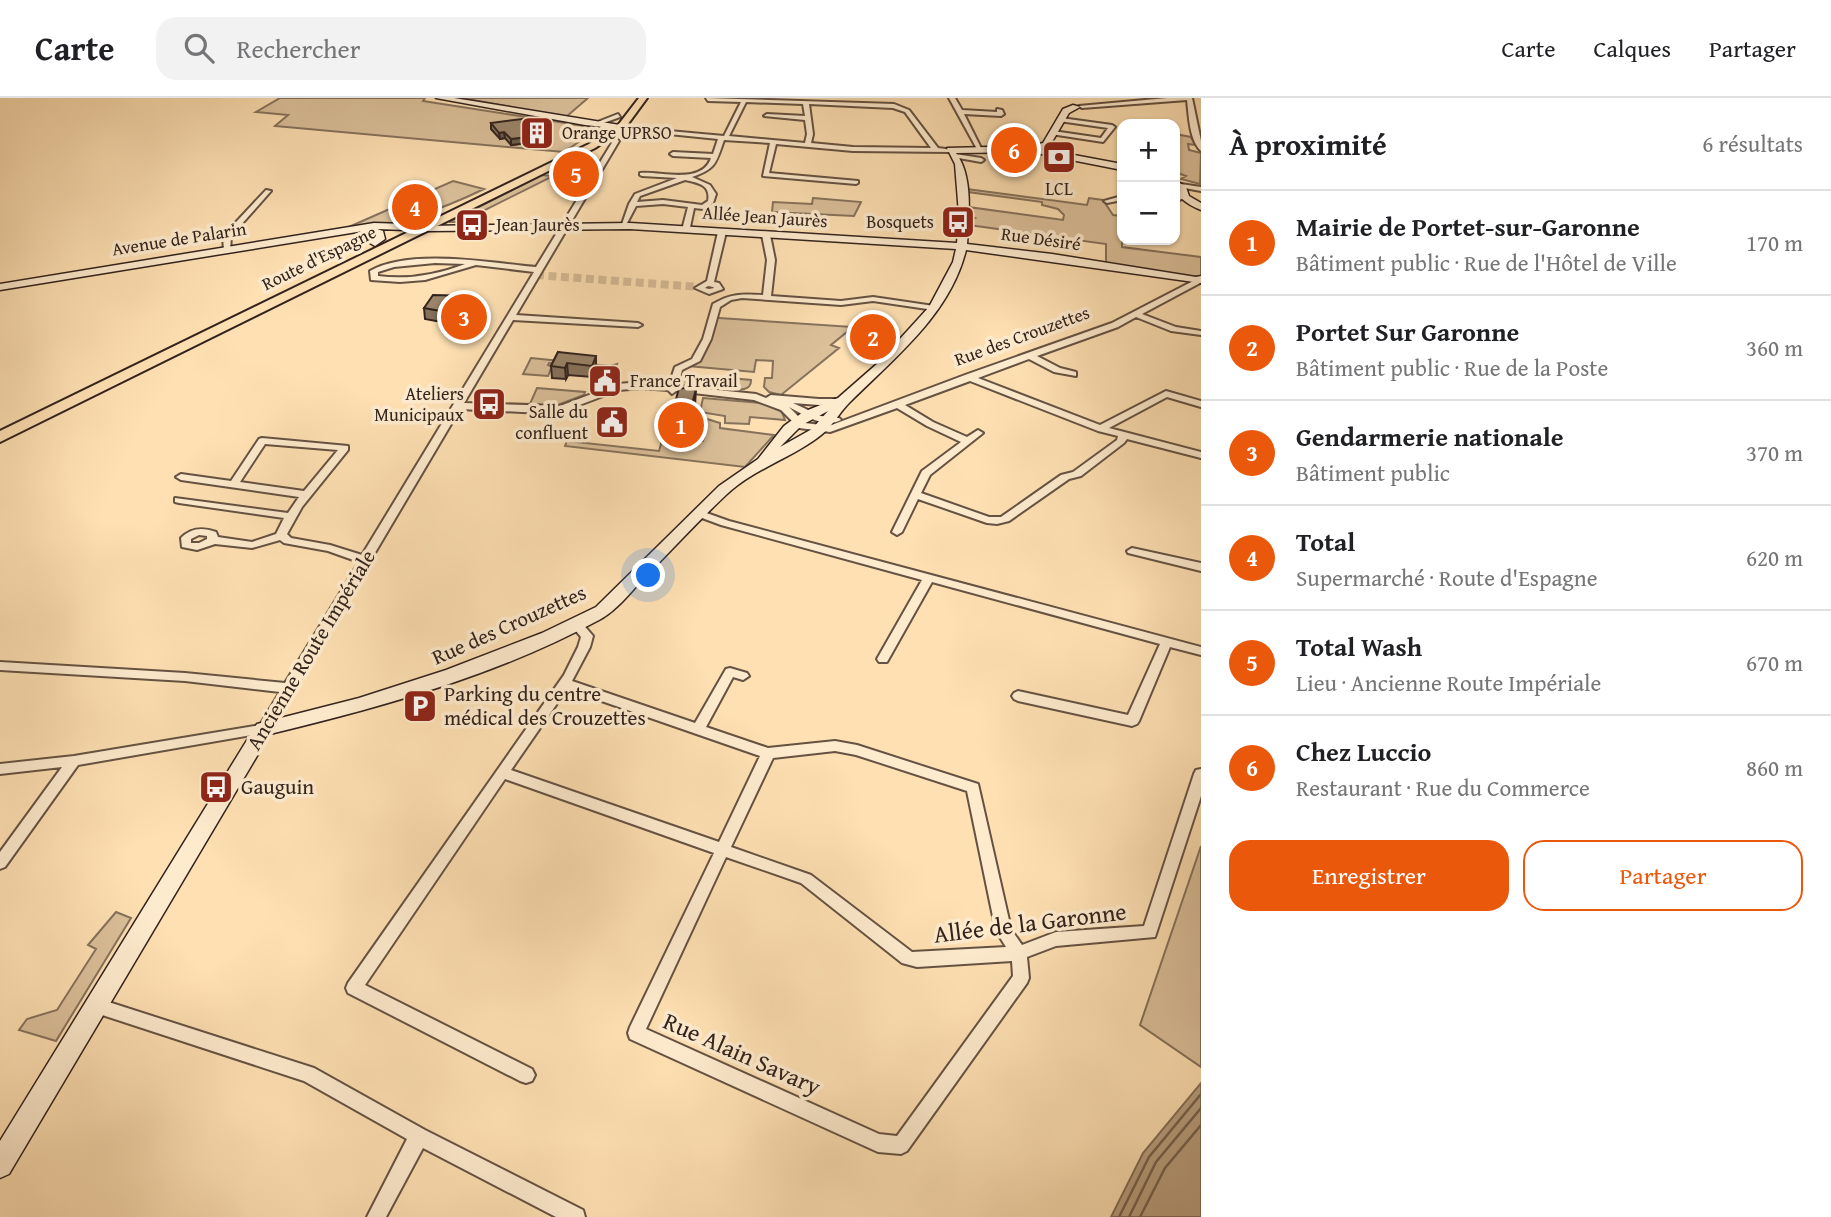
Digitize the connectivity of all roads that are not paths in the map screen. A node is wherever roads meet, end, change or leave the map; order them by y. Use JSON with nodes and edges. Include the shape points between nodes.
{"nodes":[{"id":1,"x":440,"y":98,"type":"edge"},
{"id":2,"x":634,"y":98,"type":"edge"},
{"id":3,"x":643,"y":98,"type":"edge"},
{"id":4,"x":952,"y":98,"type":"edge"},
{"id":5,"x":1189,"y":98,"type":"edge"},
{"id":6,"x":708,"y":99,"type":"edge"},
{"id":7,"x":744,"y":100,"type":"junction"},
{"id":8,"x":802,"y":103,"type":"junction"},
{"id":9,"x":1101,"y":104,"type":"joint"},
{"id":10,"x":1070,"y":105,"type":"edge"},
{"id":11,"x":999,"y":110,"type":"dead end"},
{"id":12,"x":959,"y":113,"type":"junction"},
{"id":13,"x":767,"y":116,"type":"dead end"},
{"id":14,"x":799,"y":118,"type":"junction"},
{"id":15,"x":808,"y":118,"type":"junction"},
{"id":16,"x":613,"y":128,"type":"junction"},
{"id":17,"x":1053,"y":133,"type":"junction"},
{"id":18,"x":723,"y":139,"type":"junction"},
{"id":19,"x":773,"y":143,"type":"junction"},
{"id":20,"x":807,"y":146,"type":"junction"},
{"id":21,"x":980,"y":149,"type":"junction"},
{"id":22,"x":1048,"y":149,"type":"junction"},
{"id":23,"x":1201,"y":149,"type":"edge"},
{"id":24,"x":936,"y":150,"type":"junction"},
{"id":25,"x":952,"y":153,"type":"junction"},
{"id":26,"x":673,"y":154,"type":"dead end"},
{"id":27,"x":715,"y":156,"type":"junction"},
{"id":28,"x":981,"y":160,"type":"dead end"},
{"id":29,"x":1117,"y":166,"type":"edge"},
{"id":30,"x":642,"y":174,"type":"dead end"},
{"id":31,"x":684,"y":177,"type":"junction"},
{"id":32,"x":856,"y":182,"type":"dead end"},
{"id":33,"x":1180,"y":184,"type":"edge"},
{"id":34,"x":1201,"y":189,"type":"edge"},
{"id":35,"x":268,"y":191,"type":"dead end"},
{"id":36,"x":1180,"y":198,"type":"edge"},
{"id":37,"x":1117,"y":199,"type":"edge"},
{"id":38,"x":1107,"y":201,"type":"dead end"},
{"id":39,"x":632,"y":204,"type":"junction"},
{"id":40,"x":691,"y":207,"type":"junction"},
{"id":41,"x":1201,"y":207,"type":"edge"},
{"id":42,"x":422,"y":225,"type":"junction"},
{"id":43,"x":623,"y":226,"type":"junction"},
{"id":44,"x":369,"y":227,"type":"junction"},
{"id":45,"x":565,"y":227,"type":"junction"},
{"id":46,"x":686,"y":230,"type":"junction"},
{"id":47,"x":722,"y":232,"type":"junction"},
{"id":48,"x":766,"y":235,"type":"junction"},
{"id":49,"x":375,"y":243,"type":"junction"},
{"id":50,"x":962,"y":247,"type":"junction"},
{"id":51,"x":227,"y":249,"type":"junction"},
{"id":52,"x":473,"y":264,"type":"junction"},
{"id":53,"x":539,"y":270,"type":"junction"},
{"id":54,"x":1197,"y":282,"type":"edge"},
{"id":55,"x":710,"y":283,"type":"dead end"},
{"id":56,"x":0,"y":287,"type":"edge"},
{"id":57,"x":767,"y":298,"type":"junction"},
{"id":58,"x":934,"y":309,"type":"junction"},
{"id":59,"x":1137,"y":314,"type":"junction"},
{"id":60,"x":511,"y":317,"type":"junction"},
{"id":61,"x":638,"y":325,"type":"dead end"},
{"id":62,"x":1198,"y":333,"type":"dead end"},
{"id":63,"x":1030,"y":356,"type":"junction"},
{"id":64,"x":1073,"y":374,"type":"dead end"},
{"id":65,"x":968,"y":377,"type":"junction"},
{"id":66,"x":672,"y":389,"type":"junction"},
{"id":67,"x":755,"y":397,"type":"junction"},
{"id":68,"x":776,"y":398,"type":"junction"},
{"id":69,"x":843,"y":401,"type":"junction"},
{"id":70,"x":898,"y":404,"type":"junction"},
{"id":71,"x":1201,"y":404,"type":"edge"},
{"id":72,"x":458,"y":406,"type":"junction"},
{"id":73,"x":802,"y":418,"type":"junction"},
{"id":74,"x":823,"y":424,"type":"junction"},
{"id":75,"x":0,"y":429,"type":"edge"},
{"id":76,"x":1101,"y":429,"type":"junction"},
{"id":77,"x":978,"y":433,"type":"dead end"},
{"id":78,"x":1123,"y":435,"type":"junction"},
{"id":79,"x":0,"y":437,"type":"edge"},
{"id":80,"x":967,"y":441,"type":"junction"},
{"id":81,"x":1201,"y":455,"type":"edge"},
{"id":82,"x":763,"y":462,"type":"junction"},
{"id":83,"x":181,"y":477,"type":"dead end"},
{"id":84,"x":234,"y":484,"type":"junction"},
{"id":85,"x":308,"y":495,"type":"junction"},
{"id":86,"x":917,"y":495,"type":"junction"},
{"id":87,"x":179,"y":500,"type":"dead end"},
{"id":88,"x":698,"y":513,"type":"junction"},
{"id":89,"x":290,"y":516,"type":"junction"},
{"id":90,"x":897,"y":532,"type":"dead end"},
{"id":91,"x":282,"y":537,"type":"junction"},
{"id":92,"x":213,"y":540,"type":"dead end"},
{"id":93,"x":1132,"y":551,"type":"dead end"},
{"id":94,"x":365,"y":560,"type":"junction"},
{"id":95,"x":1201,"y":567,"type":"edge"},
{"id":96,"x":928,"y":579,"type":"junction"},
{"id":97,"x":577,"y":625,"type":"junction"},
{"id":98,"x":1166,"y":643,"type":"junction"},
{"id":99,"x":1201,"y":651,"type":"edge"},
{"id":100,"x":883,"y":659,"type":"dead end"},
{"id":101,"x":0,"y":666,"type":"edge"},
{"id":102,"x":743,"y":676,"type":"dead end"},
{"id":103,"x":563,"y":683,"type":"junction"},
{"id":104,"x":289,"y":688,"type":"junction"},
{"id":105,"x":1018,"y":696,"type":"dead end"},
{"id":106,"x":264,"y":729,"type":"junction"},
{"id":107,"x":698,"y":729,"type":"junction"},
{"id":108,"x":768,"y":753,"type":"junction"},
{"id":109,"x":74,"y":761,"type":"junction"},
{"id":110,"x":0,"y":769,"type":"edge"},
{"id":111,"x":502,"y":772,"type":"junction"},
{"id":112,"x":1201,"y":774,"type":"edge"},
{"id":113,"x":724,"y":851,"type":"junction"},
{"id":114,"x":0,"y":863,"type":"edge"},
{"id":115,"x":1019,"y":953,"type":"junction"},
{"id":116,"x":96,"y":1006,"type":"junction"},
{"id":117,"x":526,"y":1075,"type":"dead end"},
{"id":118,"x":419,"y":1136,"type":"junction"},
{"id":119,"x":0,"y":1165,"type":"edge"},
{"id":120,"x":376,"y":1217,"type":"edge"},
{"id":121,"x":576,"y":1217,"type":"edge"}],
"edges":[{"from":1,"to":16,"type":"street"},
{"from":2,"to":16,"type":"main road","name":"Route d'Espagne"},
{"from":3,"to":16,"type":"main road","name":"Route d'Espagne"},
{"from":4,"to":12,"type":"street"},
{"from":5,"to":9,"type":"street"},
{"from":5,"to":23,"type":"street"},
{"from":6,"to":7,"type":"street"},
{"from":7,"to":8,"type":"street"},
{"from":7,"to":18,"type":"street"},
{"from":8,"to":14,"type":"street","via":[[790,116]]},
{"from":8,"to":15,"type":"street"},
{"from":8,"to":24,"type":"street","via":[[904,108]]},
{"from":9,"to":10,"type":"street"},
{"from":10,"to":17,"type":"street"},
{"from":10,"to":17,"type":"street","via":[[1112,127],[1103,140]]},
{"from":11,"to":12,"type":"street","via":[[1001,114]]},
{"from":12,"to":21,"type":"street"},
{"from":13,"to":14,"type":"street"},
{"from":14,"to":15,"type":"street"},
{"from":15,"to":20,"type":"street"},
{"from":16,"to":18,"type":"street"},
{"from":16,"to":42,"type":"main road","name":"Route d'Espagne"},
{"from":16,"to":42,"type":"main road","name":"Route d'Espagne"},
{"from":16,"to":45,"type":"street","name":"Ancienne Route Impériale"},
{"from":17,"to":22,"type":"street"},
{"from":18,"to":19,"type":"street"},
{"from":18,"to":27,"type":"street"},
{"from":19,"to":20,"type":"street"},
{"from":19,"to":32,"type":"street","via":[[765,175]]},
{"from":20,"to":24,"type":"street"},
{"from":21,"to":22,"type":"street","via":[[1014,144]]},
{"from":21,"to":25,"type":"street"},
{"from":22,"to":29,"type":"street"},
{"from":24,"to":25,"type":"street"},
{"from":25,"to":28,"type":"street"},
{"from":25,"to":50,"type":"street","via":[[960,167]]},
{"from":26,"to":27,"type":"street"},
{"from":27,"to":31,"type":"street","via":[[704,171]]},
{"from":30,"to":31,"type":"street"},
{"from":31,"to":39,"type":"street","via":[[642,192]]},
{"from":31,"to":40,"type":"street","via":[[708,185],[712,191],[709,205]]},
{"from":33,"to":34,"type":"street"},
{"from":35,"to":51,"type":"street","via":[[227,236]]},
{"from":36,"to":41,"type":"street"},
{"from":37,"to":38,"type":"street"},
{"from":39,"to":40,"type":"street","via":[[663,202]]},
{"from":39,"to":43,"type":"street"},
{"from":40,"to":46,"type":"street"},
{"from":42,"to":44,"type":"street","name":"Avenue de Palarin"},
{"from":42,"to":45,"type":"street","name":"Allée Jean Jaurès"},
{"from":42,"to":49,"type":"main road","name":"Route d'Espagne"},
{"from":42,"to":79,"type":"main road","name":"Route d'Espagne"},
{"from":43,"to":45,"type":"street","name":"Allée Jean Jaurès"},
{"from":43,"to":46,"type":"street","name":"Allée Jean Jaurès"},
{"from":44,"to":49,"type":"street","via":[[379,233]]},
{"from":44,"to":51,"type":"street","name":"Avenue de Palarin"},
{"from":45,"to":53,"type":"street","name":"Ancienne Route Impériale"},
{"from":46,"to":47,"type":"street","name":"Allée Jean Jaurès"},
{"from":47,"to":48,"type":"street","name":"Allée Jean Jaurès"},
{"from":47,"to":55,"type":"street"},
{"from":48,"to":50,"type":"street","name":"Allée Jean Jaurès"},
{"from":48,"to":57,"type":"street","via":[[771,260]]},
{"from":49,"to":75,"type":"main road","name":"Route d'Espagne"},
{"from":50,"to":54,"type":"street","name":"Rue Désiré"},
{"from":50,"to":58,"type":"street"},
{"from":51,"to":56,"type":"street","name":"Avenue de Palarin"},
{"from":52,"to":52,"type":"street","via":[[445,261],[386,267],[374,271],[374,278],[397,282],[446,274]]},
{"from":52,"to":53,"type":"street"},
{"from":53,"to":60,"type":"street","name":"Ancienne Route Impériale"},
{"from":54,"to":59,"type":"street","name":"Rue des Crouzettes"},
{"from":57,"to":58,"type":"street","via":[[841,303],[873,299]]},
{"from":57,"to":66,"type":"street","via":[[736,296],[718,304],[696,361],[681,366]]},
{"from":58,"to":69,"type":"street"},
{"from":59,"to":62,"type":"street"},
{"from":59,"to":63,"type":"street","name":"Rue des Crouzettes"},
{"from":60,"to":61,"type":"street"},
{"from":60,"to":72,"type":"street","name":"Ancienne Route Impériale"},
{"from":63,"to":64,"type":"street"},
{"from":63,"to":65,"type":"street","name":"Rue des Crouzettes"},
{"from":65,"to":70,"type":"street","name":"Rue des Crouzettes"},
{"from":65,"to":76,"type":"street"},
{"from":66,"to":67,"type":"street"},
{"from":66,"to":72,"type":"street","via":[[622,390],[545,415]]},
{"from":67,"to":68,"type":"street"},
{"from":67,"to":73,"type":"street"},
{"from":68,"to":69,"type":"street"},
{"from":68,"to":73,"type":"street"},
{"from":69,"to":73,"type":"street"},
{"from":69,"to":74,"type":"street"},
{"from":70,"to":74,"type":"street","name":"Rue des Crouzettes","via":[[843,426]]},
{"from":70,"to":80,"type":"street"},
{"from":71,"to":76,"type":"street","via":[[1166,394]]},
{"from":72,"to":94,"type":"street","name":"Ancienne Route Impériale"},
{"from":73,"to":74,"type":"street","name":"Rue des Crouzettes"},
{"from":73,"to":82,"type":"street","name":"Rue des Crouzettes","via":[[784,431]]},
{"from":74,"to":82,"type":"street","name":"Rue des Crouzettes"},
{"from":76,"to":78,"type":"street"},
{"from":77,"to":80,"type":"street"},
{"from":78,"to":81,"type":"street"},
{"from":78,"to":86,"type":"street","via":[[1077,474],[1065,477],[1005,519],[987,520]]},
{"from":80,"to":86,"type":"street","via":[[926,473]]},
{"from":82,"to":88,"type":"street","name":"Rue des Crouzettes"},
{"from":83,"to":84,"type":"street"},
{"from":84,"to":85,"type":"street"},
{"from":84,"to":85,"type":"street","via":[[262,441],[345,448]]},
{"from":85,"to":89,"type":"street"},
{"from":86,"to":90,"type":"street"},
{"from":87,"to":89,"type":"street"},
{"from":88,"to":96,"type":"street"},
{"from":88,"to":97,"type":"street","name":"Rue des Crouzettes","via":[[602,611]]},
{"from":89,"to":91,"type":"street"},
{"from":91,"to":92,"type":"street","via":[[252,545]]},
{"from":91,"to":94,"type":"street"},
{"from":93,"to":95,"type":"street"},
{"from":94,"to":104,"type":"street","name":"Ancienne Route Impériale"},
{"from":96,"to":98,"type":"street"},
{"from":96,"to":100,"type":"street"},
{"from":97,"to":103,"type":"street","via":[[587,643]]},
{"from":97,"to":106,"type":"street","name":"Rue des Crouzettes","via":[[415,690]]},
{"from":98,"to":99,"type":"street"},
{"from":98,"to":105,"type":"street","via":[[1132,721]]},
{"from":101,"to":104,"type":"street"},
{"from":102,"to":107,"type":"street","via":[[730,672]]},
{"from":103,"to":107,"type":"street"},
{"from":103,"to":111,"type":"street"},
{"from":104,"to":106,"type":"street","name":"Ancienne Route Impériale"},
{"from":106,"to":109,"type":"street"},
{"from":106,"to":116,"type":"street","name":"Ancienne Route Impériale"},
{"from":107,"to":108,"type":"street"},
{"from":108,"to":113,"type":"street","name":"Rue Alain Savary"},
{"from":108,"to":115,"type":"street","via":[[835,746],[973,788],[1004,931]]},
{"from":109,"to":110,"type":"street"},
{"from":109,"to":114,"type":"street"},
{"from":111,"to":113,"type":"street","name":"Allée de la Garonne"},
{"from":111,"to":117,"type":"street","via":[[354,988]]},
{"from":112,"to":115,"type":"street","name":"Allée de la Garonne","via":[[1150,932],[1056,939]]},
{"from":113,"to":115,"type":"street","name":"Allée de la Garonne","via":[[806,879],[908,958]]},
{"from":113,"to":115,"type":"street","name":"Rue Alain Savary","via":[[636,1033],[877,1143],[901,1145],[1021,978]]},
{"from":116,"to":118,"type":"street","via":[[308,1074]]},
{"from":116,"to":119,"type":"street","name":"Ancienne Route Impériale"},
{"from":118,"to":120,"type":"street"},
{"from":118,"to":121,"type":"street"}]}
